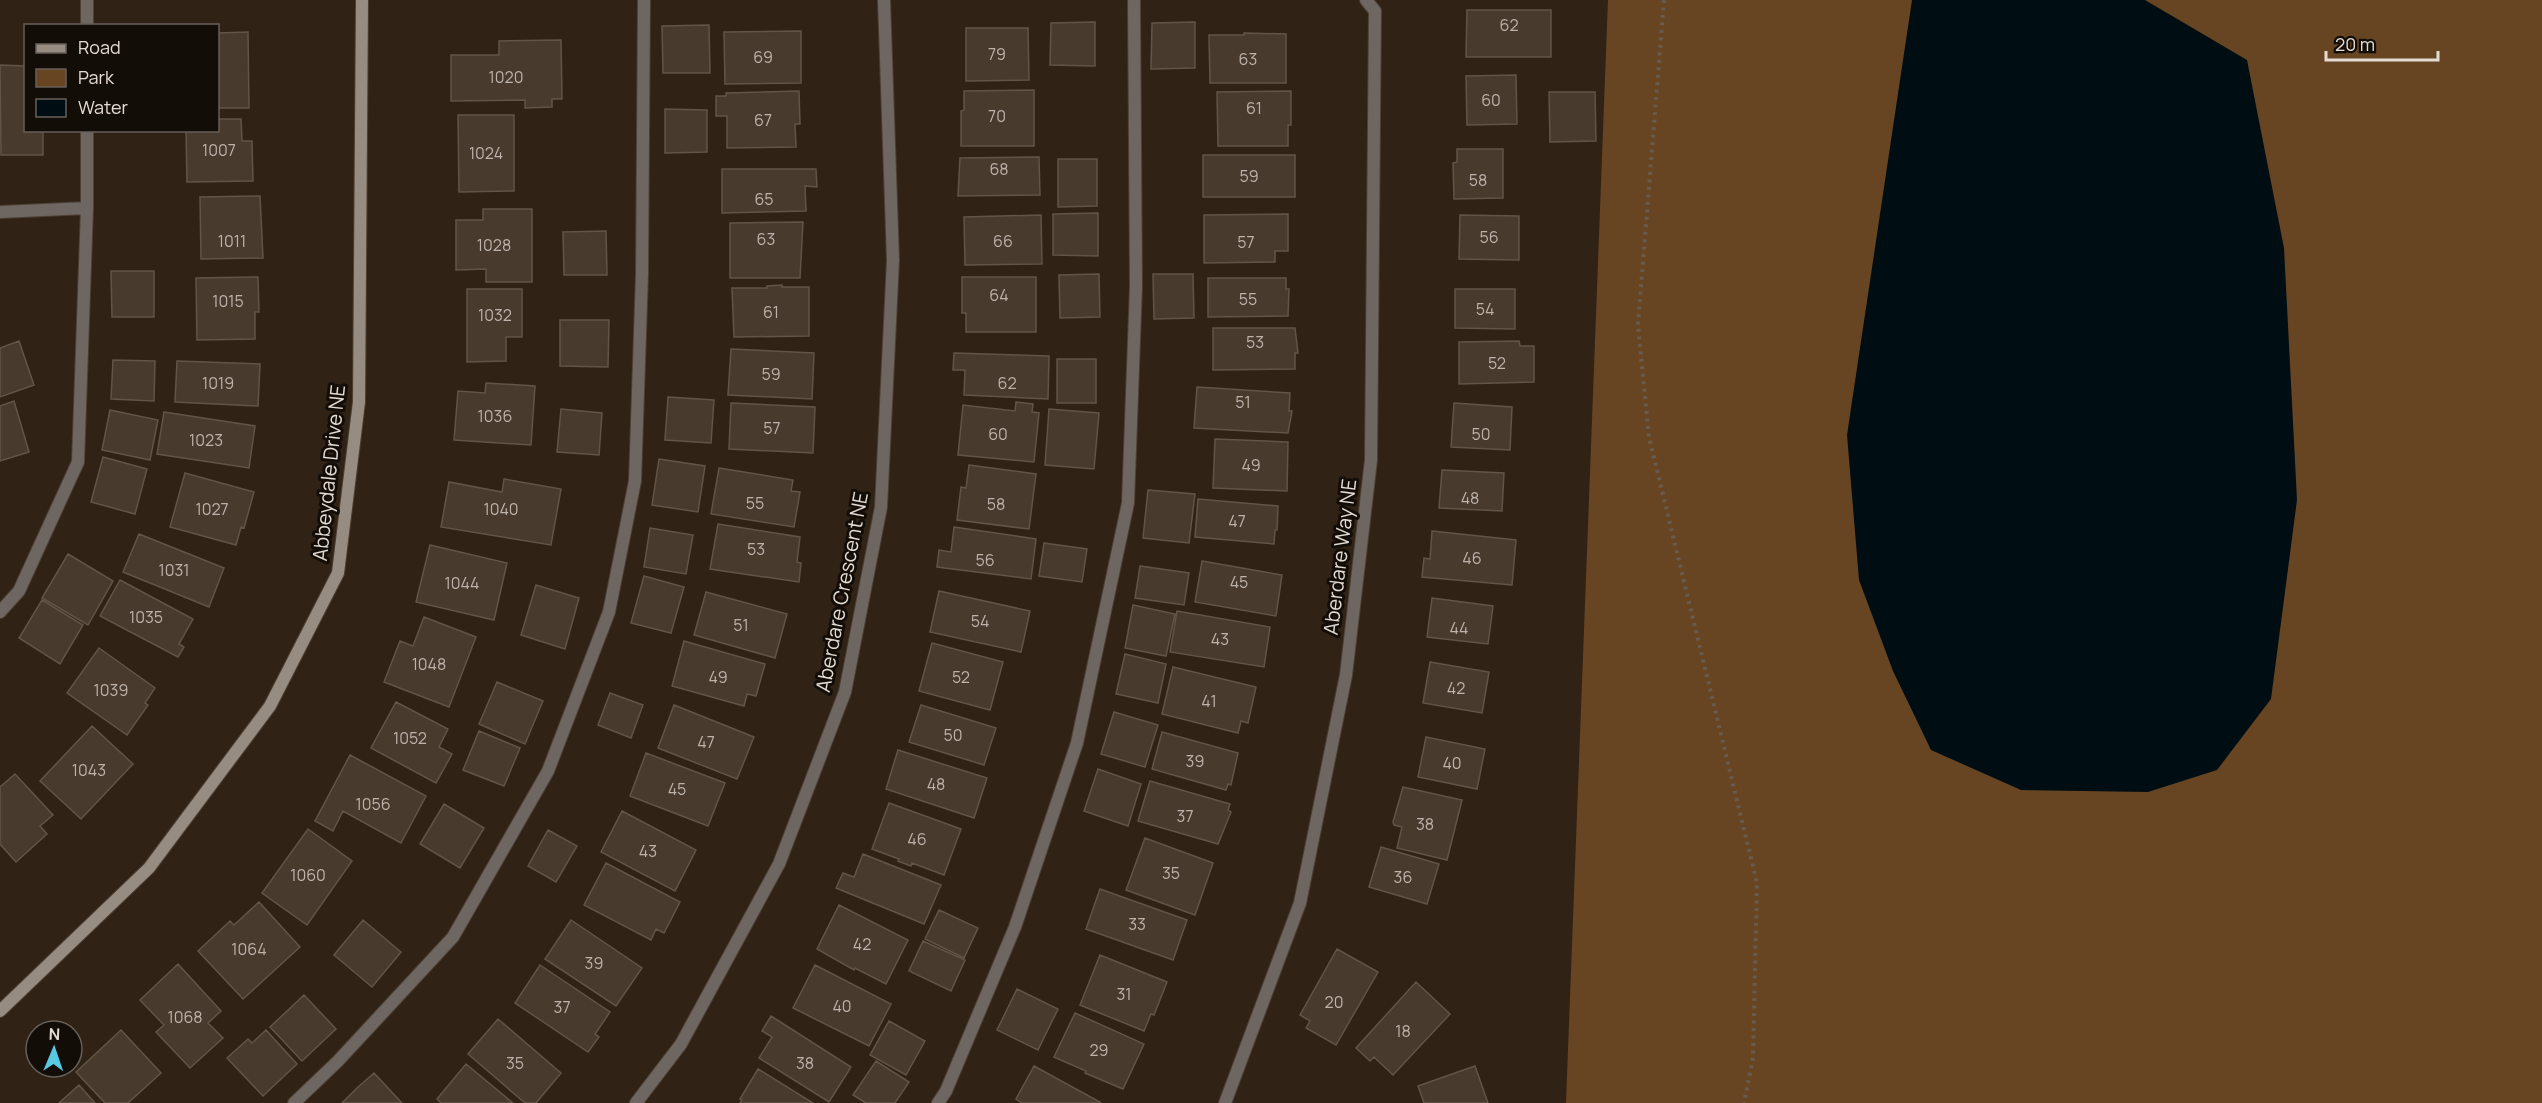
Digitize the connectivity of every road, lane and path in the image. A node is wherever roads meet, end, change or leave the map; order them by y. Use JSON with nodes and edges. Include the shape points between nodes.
{"nodes":[{"id":1,"x":87,"y":0,"type":"edge"},
{"id":2,"x":362,"y":0,"type":"edge"},
{"id":3,"x":644,"y":0,"type":"edge"},
{"id":4,"x":884,"y":0,"type":"edge"},
{"id":5,"x":1134,"y":0,"type":"edge"},
{"id":6,"x":1366,"y":0,"type":"edge"},
{"id":7,"x":1664,"y":0,"type":"edge"},
{"id":8,"x":87,"y":24,"type":"edge"},
{"id":9,"x":87,"y":132,"type":"edge"},
{"id":10,"x":87,"y":208,"type":"junction"},
{"id":11,"x":0,"y":212,"type":"edge"},
{"id":12,"x":0,"y":612,"type":"edge"},
{"id":13,"x":0,"y":1011,"type":"edge"},
{"id":14,"x":294,"y":1103,"type":"edge"},
{"id":15,"x":636,"y":1103,"type":"edge"},
{"id":16,"x":938,"y":1103,"type":"edge"},
{"id":17,"x":1225,"y":1103,"type":"edge"},
{"id":18,"x":1744,"y":1103,"type":"edge"}],
"edges":[{"from":1,"to":8,"type":"street"},
{"from":2,"to":13,"type":"street","name":"Abbeydale Drive NE","via":[[359,402],[338,573],[270,706],[149,868]]},
{"from":3,"to":14,"type":"street","via":[[642,274],[635,481],[609,612],[548,771],[453,937]]},
{"from":4,"to":15,"type":"street","name":"Aberdare Crescent NE","via":[[892,260],[881,507],[845,692],[779,864],[681,1044]]},
{"from":5,"to":16,"type":"street","via":[[1136,286],[1128,503],[1077,743],[1015,927]]},
{"from":6,"to":17,"type":"street","name":"Aberdare Way NE","via":[[1375,11],[1371,460],[1346,675],[1300,903]]},
{"from":7,"to":18,"type":"path","via":[[1638,325],[1649,436],[1757,884],[1753,1058]]},
{"from":9,"to":10,"type":"street"},
{"from":10,"to":11,"type":"street"},
{"from":10,"to":12,"type":"street","via":[[78,462],[18,591]]}]}
